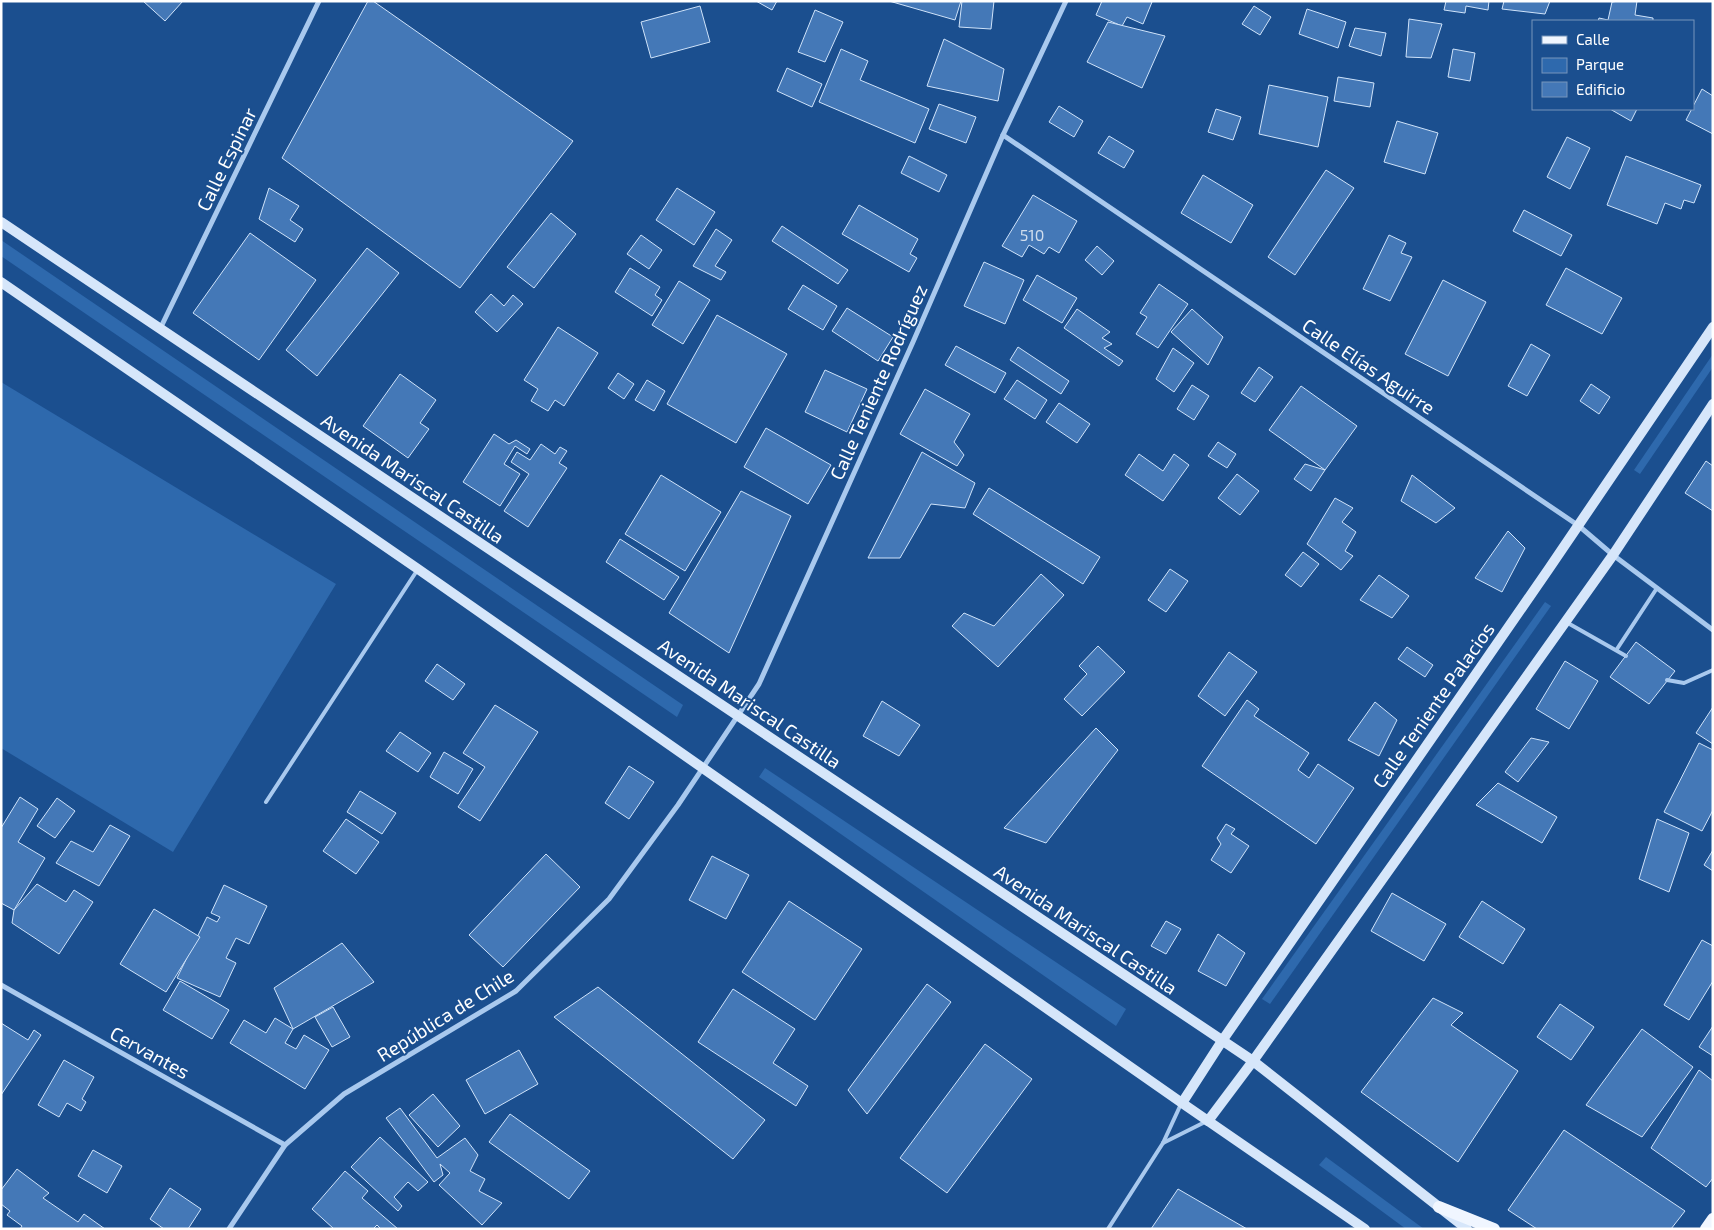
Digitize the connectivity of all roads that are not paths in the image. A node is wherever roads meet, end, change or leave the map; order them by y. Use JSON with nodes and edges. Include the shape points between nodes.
{"nodes":[{"id":1,"x":319,"y":1,"type":"edge"},
{"id":2,"x":1066,"y":1,"type":"edge"},
{"id":3,"x":1002,"y":135,"type":"junction"},
{"id":4,"x":1,"y":222,"type":"edge"},
{"id":5,"x":1,"y":282,"type":"edge"},
{"id":6,"x":1713,"y":327,"type":"edge"},
{"id":7,"x":160,"y":330,"type":"junction"},
{"id":8,"x":1713,"y":404,"type":"edge"},
{"id":9,"x":1579,"y":526,"type":"junction"},
{"id":10,"x":1612,"y":555,"type":"junction"},
{"id":11,"x":418,"y":569,"type":"junction"},
{"id":12,"x":1657,"y":588,"type":"junction"},
{"id":13,"x":1564,"y":621,"type":"junction"},
{"id":14,"x":1713,"y":630,"type":"edge"},
{"id":15,"x":1617,"y":649,"type":"junction"},
{"id":16,"x":1626,"y":656,"type":"dead end"},
{"id":17,"x":1713,"y":670,"type":"edge"},
{"id":18,"x":1667,"y":680,"type":"dead end"},
{"id":19,"x":737,"y":716,"type":"junction"},
{"id":20,"x":702,"y":766,"type":"junction"},
{"id":21,"x":266,"y":802,"type":"dead end"},
{"id":22,"x":1,"y":985,"type":"edge"},
{"id":23,"x":1222,"y":1041,"type":"junction"},
{"id":24,"x":1253,"y":1061,"type":"junction"},
{"id":25,"x":1182,"y":1103,"type":"junction"},
{"id":26,"x":1208,"y":1120,"type":"junction"},
{"id":27,"x":1163,"y":1143,"type":"junction"},
{"id":28,"x":285,"y":1144,"type":"junction"},
{"id":29,"x":1438,"y":1207,"type":"junction"},
{"id":30,"x":1713,"y":1219,"type":"edge"},
{"id":31,"x":229,"y":1229,"type":"edge"},
{"id":32,"x":1108,"y":1229,"type":"edge"},
{"id":33,"x":1365,"y":1229,"type":"edge"},
{"id":34,"x":1467,"y":1229,"type":"edge"},
{"id":35,"x":1494,"y":1229,"type":"edge"},
{"id":36,"x":1706,"y":1229,"type":"edge"}],
"edges":[{"from":1,"to":7,"type":"street","name":"Calle Espinar"},
{"from":2,"to":3,"type":"street","name":"Calle Teniente Rodríguez"},
{"from":3,"to":9,"type":"street","name":"Calle Elías Aguirre"},
{"from":3,"to":19,"type":"street","name":"Calle Teniente Rodríguez","via":[[763,675]]},
{"from":4,"to":7,"type":"main road","name":"Avenida Mariscal Castilla"},
{"from":5,"to":11,"type":"main road"},
{"from":6,"to":9,"type":"main road","name":"Calle Teniente Palacios"},
{"from":7,"to":19,"type":"main road","name":"Avenida Mariscal Castilla"},
{"from":8,"to":10,"type":"main road"},
{"from":9,"to":10,"type":"street","name":"Calle Elías Aguirre"},
{"from":9,"to":23,"type":"main road","name":"Calle Teniente Palacios"},
{"from":10,"to":12,"type":"street","name":"Calle Elías Aguirre"},
{"from":10,"to":13,"type":"main road"},
{"from":11,"to":20,"type":"main road"},
{"from":11,"to":21,"type":"lane"},
{"from":12,"to":14,"type":"street","name":"Calle Elías Aguirre"},
{"from":12,"to":15,"type":"lane"},
{"from":13,"to":15,"type":"lane"},
{"from":13,"to":24,"type":"main road"},
{"from":15,"to":16,"type":"lane"},
{"from":17,"to":18,"type":"lane","via":[[1684,683]]},
{"from":19,"to":20,"type":"street","name":"Calle Teniente Rodríguez"},
{"from":19,"to":23,"type":"main road","name":"Avenida Mariscal Castilla"},
{"from":20,"to":25,"type":"main road"},
{"from":20,"to":28,"type":"street","name":"República de Chile","via":[[678,805],[609,899],[516,992],[344,1094]]},
{"from":22,"to":28,"type":"street","name":"Cervantes"},
{"from":23,"to":24,"type":"main road","name":"Avenida Mariscal Castilla"},
{"from":23,"to":25,"type":"main road","name":"Calle Teniente Palacios"},
{"from":24,"to":26,"type":"main road"},
{"from":24,"to":29,"type":"main road","name":"Avenida Mariscal Castilla"},
{"from":25,"to":26,"type":"main road"},
{"from":25,"to":27,"type":"lane"},
{"from":26,"to":27,"type":"lane"},
{"from":26,"to":33,"type":"main road"},
{"from":27,"to":32,"type":"lane"},
{"from":28,"to":31,"type":"street","name":"República de Chile"},
{"from":29,"to":34,"type":"main road","name":"Avenida Mariscal Castilla"},
{"from":29,"to":35,"type":"main road"},
{"from":30,"to":36,"type":"main road"}]}
